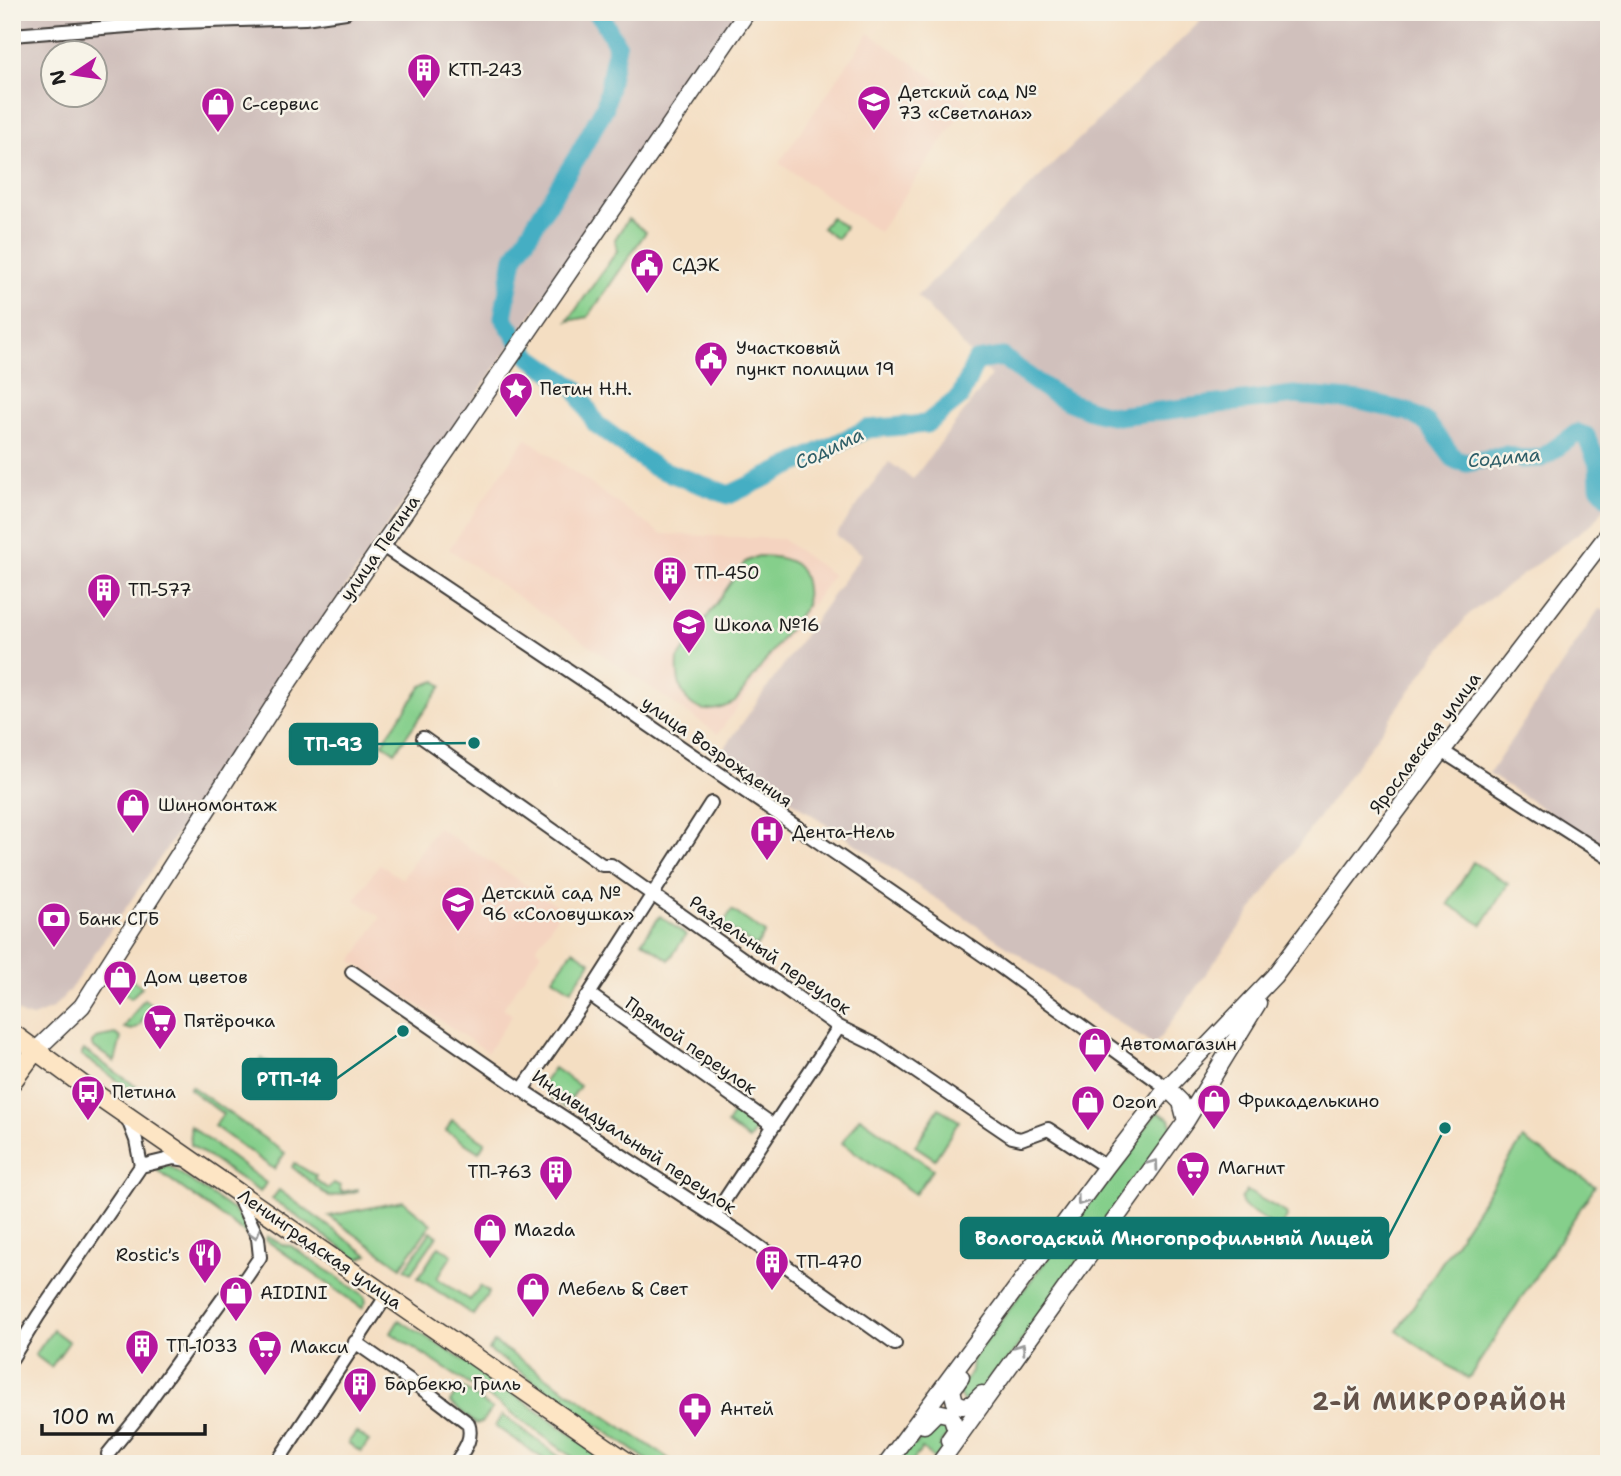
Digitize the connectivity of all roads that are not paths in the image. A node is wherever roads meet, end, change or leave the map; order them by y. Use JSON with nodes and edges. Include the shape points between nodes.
{"nodes":[{"id":1,"x":346,"y":12,"type":"edge"},
{"id":2,"x":747,"y":12,"type":"edge"},
{"id":3,"x":12,"y":35,"type":"edge"},
{"id":4,"x":1605,"y":538,"type":"edge"},
{"id":5,"x":381,"y":545,"type":"junction"},
{"id":6,"x":423,"y":738,"type":"dead end"},
{"id":7,"x":1442,"y":751,"type":"junction"},
{"id":8,"x":711,"y":803,"type":"dead end"},
{"id":9,"x":1609,"y":858,"type":"edge"},
{"id":10,"x":654,"y":895,"type":"junction"},
{"id":11,"x":352,"y":972,"type":"dead end"},
{"id":12,"x":1274,"y":976,"type":"junction"},
{"id":13,"x":589,"y":995,"type":"junction"},
{"id":14,"x":839,"y":1027,"type":"junction"},
{"id":15,"x":12,"y":1033,"type":"edge"},
{"id":16,"x":35,"y":1051,"type":"junction"},
{"id":17,"x":12,"y":1082,"type":"edge"},
{"id":18,"x":1167,"y":1088,"type":"junction"},
{"id":19,"x":522,"y":1090,"type":"junction"},
{"id":20,"x":125,"y":1114,"type":"junction"},
{"id":21,"x":1186,"y":1121,"type":"junction"},
{"id":22,"x":773,"y":1125,"type":"junction"},
{"id":23,"x":192,"y":1161,"type":"junction"},
{"id":24,"x":141,"y":1166,"type":"junction"},
{"id":25,"x":1106,"y":1167,"type":"junction"},
{"id":26,"x":234,"y":1189,"type":"junction"},
{"id":27,"x":714,"y":1216,"type":"junction"},
{"id":28,"x":387,"y":1295,"type":"junction"},
{"id":29,"x":355,"y":1342,"type":"junction"},
{"id":30,"x":895,"y":1344,"type":"dead end"},
{"id":31,"x":12,"y":1358,"type":"edge"},
{"id":32,"x":964,"y":1359,"type":"junction"},
{"id":33,"x":1000,"y":1377,"type":"junction"},
{"id":34,"x":907,"y":1436,"type":"junction"},
{"id":35,"x":108,"y":1454,"type":"dead end"},
{"id":36,"x":943,"y":1458,"type":"edge"},
{"id":37,"x":276,"y":1464,"type":"edge"},
{"id":38,"x":455,"y":1464,"type":"edge"},
{"id":39,"x":630,"y":1464,"type":"edge"},
{"id":40,"x":887,"y":1464,"type":"edge"}],
"edges":[{"from":1,"to":3,"type":"street"},
{"from":2,"to":5,"type":"street","name":"улица Петина"},
{"from":4,"to":7,"type":"street","name":"Ярославская улица"},
{"from":5,"to":16,"type":"street","name":"улица Петина","via":[[247,744],[89,997]]},
{"from":5,"to":18,"type":"street","name":"улица Возрождения","via":[[999,966]]},
{"from":6,"to":10,"type":"street","name":"Раздельный переулок","via":[[602,865],[611,865]]},
{"from":7,"to":9,"type":"street"},
{"from":7,"to":12,"type":"street","name":"Ярославская улица"},
{"from":8,"to":10,"type":"street"},
{"from":10,"to":13,"type":"street"},
{"from":10,"to":14,"type":"street","name":"Раздельный переулок"},
{"from":11,"to":19,"type":"street","name":"Индивидуальный переулок"},
{"from":12,"to":18,"type":"street","name":"Ярославская улица"},
{"from":12,"to":21,"type":"street","name":"Ярославская улица"},
{"from":13,"to":19,"type":"street"},
{"from":13,"to":22,"type":"street","name":"Прямой переулок"},
{"from":14,"to":22,"type":"street"},
{"from":14,"to":25,"type":"street","name":"Раздельный переулок","via":[[877,1046],[1012,1137],[1021,1139],[1048,1129]]},
{"from":15,"to":16,"type":"main road","name":"Ленинградская улица"},
{"from":16,"to":17,"type":"main road","name":"улица Петина"},
{"from":16,"to":20,"type":"main road","name":"Ленинградская улица"},
{"from":18,"to":21,"type":"street","via":[[1181,1102]]},
{"from":18,"to":25,"type":"street","name":"Ярославская улица"},
{"from":19,"to":27,"type":"street","name":"Индивидуальный переулок"},
{"from":20,"to":23,"type":"main road","name":"Ленинградская улица"},
{"from":20,"to":24,"type":"street"},
{"from":33,"to":21,"type":"street","name":"Ярославская улица","one_way":true},
{"from":22,"to":27,"type":"street"},
{"from":23,"to":24,"type":"street","via":[[174,1158]]},
{"from":23,"to":26,"type":"main road","name":"Ленинградская улица"},
{"from":24,"to":31,"type":"street"},
{"from":25,"to":32,"type":"street","name":"Ярославская улица","one_way":true},
{"from":26,"to":28,"type":"main road","name":"Ленинградская улица"},
{"from":26,"to":35,"type":"street","one_way":true,"via":[[258,1238],[260,1257],[245,1279],[224,1297]]},
{"from":27,"to":30,"type":"street","name":"Индивидуальный переулок"},
{"from":28,"to":29,"type":"street"},
{"from":28,"to":39,"type":"main road","name":"Ленинградская улица"},
{"from":29,"to":37,"type":"street"},
{"from":29,"to":38,"type":"street","via":[[460,1416],[470,1428],[469,1441]]},
{"from":32,"to":33,"type":"street","name":"Ярославская улица","via":[[966,1369],[952,1390],[960,1405],[972,1405],[994,1378]]},
{"from":32,"to":34,"type":"street","name":"Ярославская улица"},
{"from":33,"to":36,"type":"street","name":"Ярославская улица"},
{"from":34,"to":36,"type":"street","name":"Ярославская улица","via":[[915,1437],[934,1413],[947,1413],[956,1430]]},
{"from":34,"to":40,"type":"street","name":"Ярославская улица"}]}
